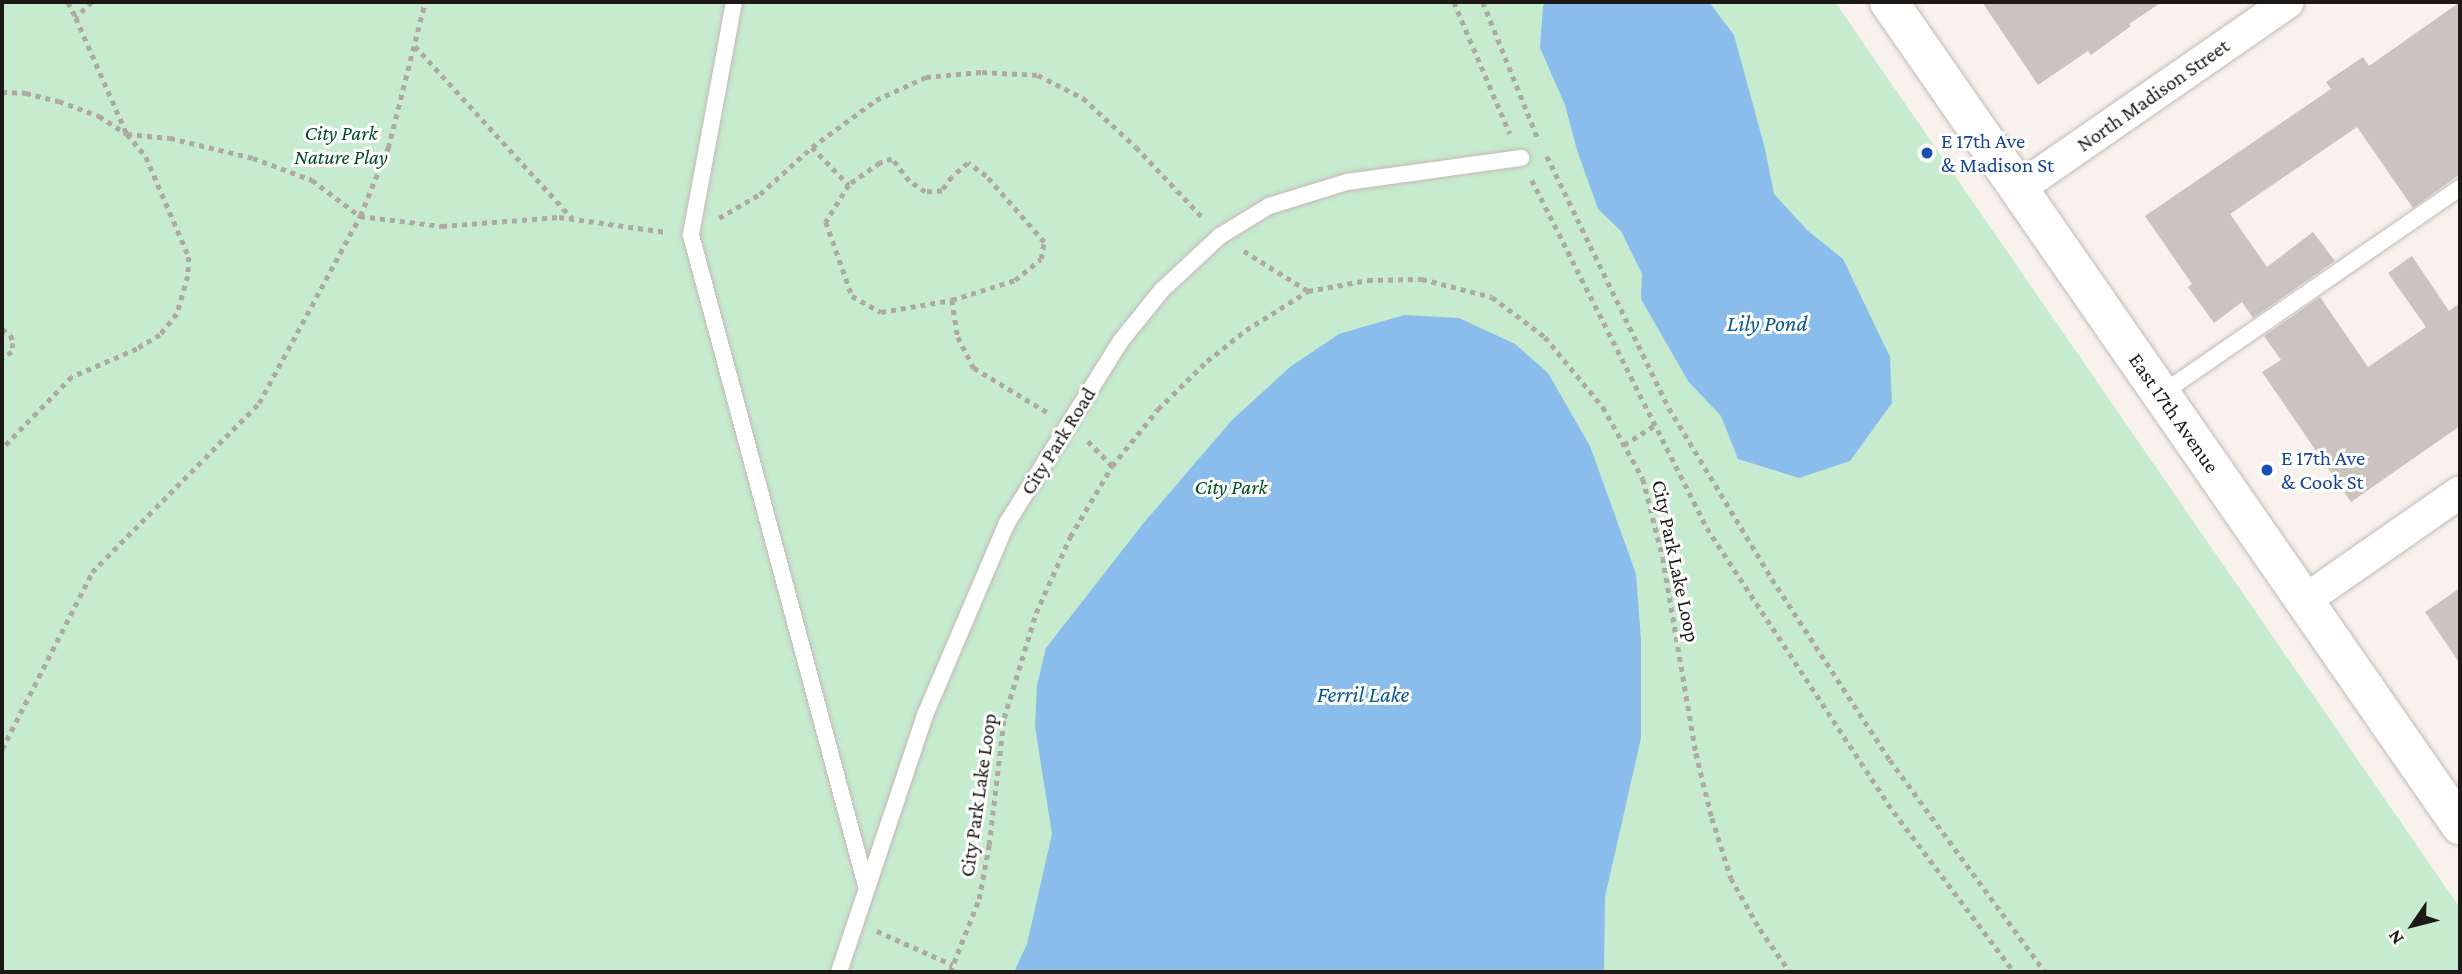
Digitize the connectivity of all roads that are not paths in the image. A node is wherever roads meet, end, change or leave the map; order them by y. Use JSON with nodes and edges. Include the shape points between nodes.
{"nodes":[{"id":1,"x":734,"y":2,"type":"edge"},
{"id":2,"x":1889,"y":2,"type":"edge"},
{"id":3,"x":2288,"y":2,"type":"edge"},
{"id":4,"x":1521,"y":158,"type":"road end"},
{"id":5,"x":2460,"y":188,"type":"edge"},
{"id":6,"x":2018,"y":189,"type":"junction"},
{"id":7,"x":2161,"y":394,"type":"junction"},
{"id":8,"x":2460,"y":492,"type":"edge"},
{"id":9,"x":2304,"y":601,"type":"junction"},
{"id":10,"x":2458,"y":815,"type":"edge"},
{"id":11,"x":866,"y":886,"type":"junction"},
{"id":12,"x":839,"y":972,"type":"edge"}],
"edges":[{"from":1,"to":11,"type":"lane","via":[[691,235]]},
{"from":2,"to":6,"type":"main road","name":"East 17th Avenue"},
{"from":3,"to":6,"type":"street","name":"North Madison Street"},
{"from":4,"to":11,"type":"lane","name":"City Park Road","via":[[1347,182],[1269,206],[1220,236],[1153,300],[1120,342],[1007,523],[925,715]]},
{"from":5,"to":7,"type":"lane"},
{"from":6,"to":7,"type":"main road","name":"East 17th Avenue"},
{"from":7,"to":9,"type":"main road","name":"East 17th Avenue"},
{"from":8,"to":9,"type":"street"},
{"from":9,"to":10,"type":"main road","name":"East 17th Avenue"},
{"from":11,"to":12,"type":"lane","name":"City Park Road"}]}
